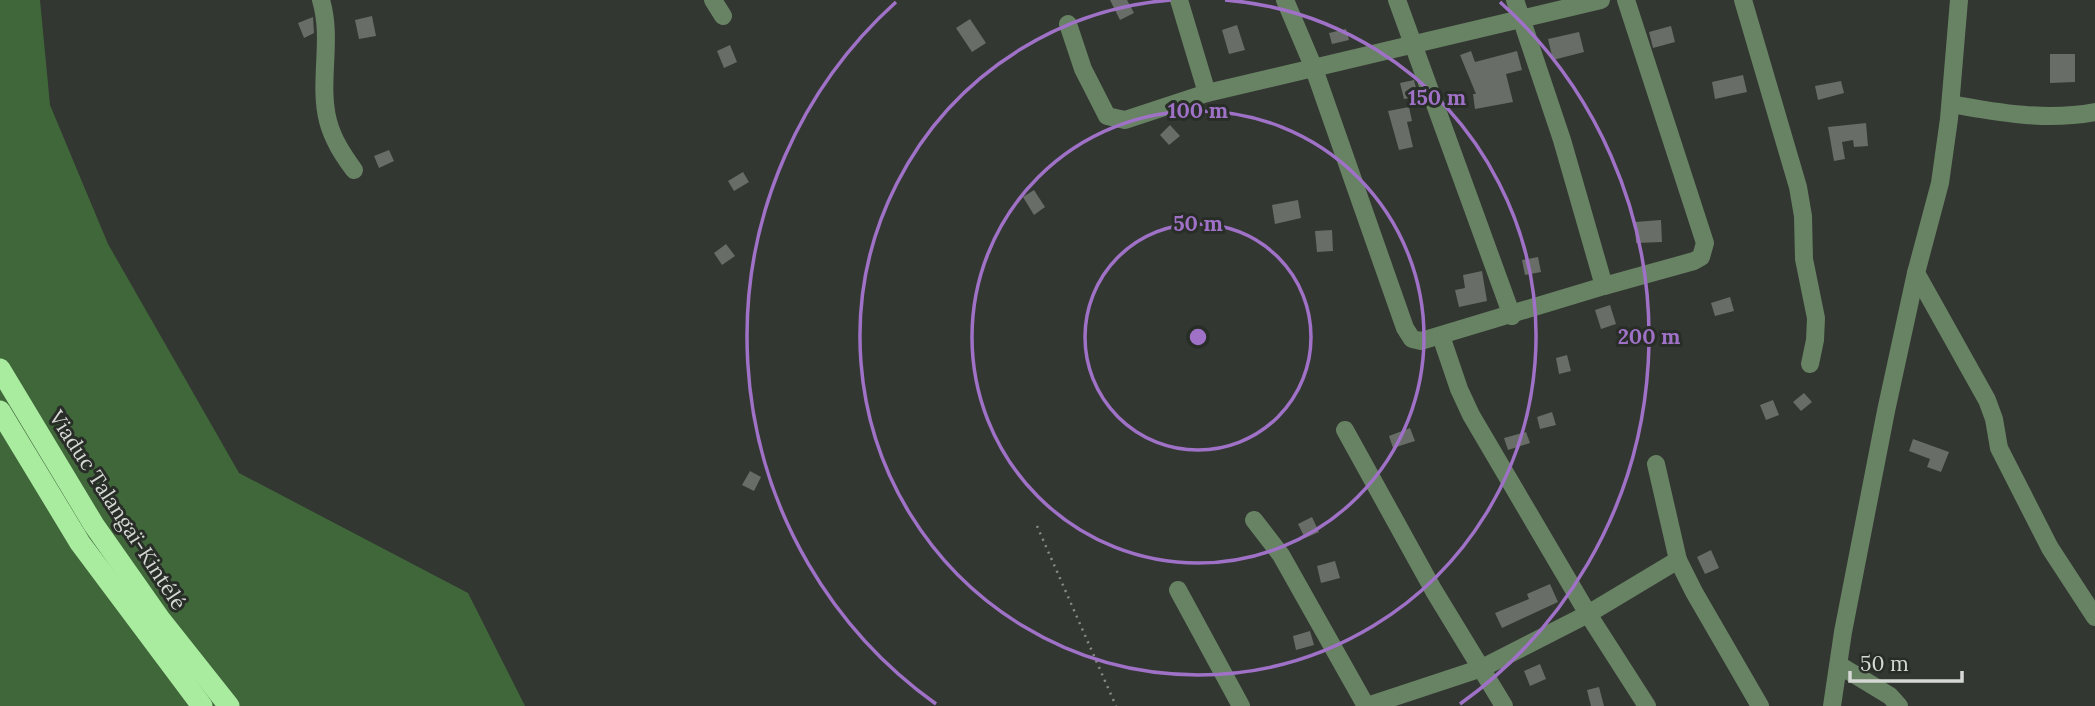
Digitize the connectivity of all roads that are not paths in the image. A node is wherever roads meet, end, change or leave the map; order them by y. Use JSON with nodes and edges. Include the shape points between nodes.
{"nodes":[{"id":1,"x":321,"y":0,"type":"edge"},
{"id":2,"x":713,"y":0,"type":"edge"},
{"id":3,"x":1179,"y":0,"type":"edge"},
{"id":4,"x":1285,"y":0,"type":"edge"},
{"id":5,"x":1397,"y":0,"type":"edge"},
{"id":6,"x":1515,"y":0,"type":"edge"},
{"id":7,"x":1601,"y":0,"type":"edge"},
{"id":8,"x":1626,"y":0,"type":"edge"},
{"id":9,"x":1743,"y":0,"type":"edge"},
{"id":10,"x":1959,"y":0,"type":"edge"},
{"id":11,"x":723,"y":16,"type":"dead end"},
{"id":12,"x":1522,"y":20,"type":"junction"},
{"id":13,"x":1068,"y":24,"type":"dead end"},
{"id":14,"x":1413,"y":45,"type":"junction"},
{"id":15,"x":1313,"y":66,"type":"junction"},
{"id":16,"x":1207,"y":93,"type":"junction"},
{"id":17,"x":1951,"y":104,"type":"junction"},
{"id":18,"x":2095,"y":112,"type":"edge"},
{"id":19,"x":354,"y":170,"type":"dead end"},
{"id":20,"x":1916,"y":274,"type":"junction"},
{"id":21,"x":1604,"y":286,"type":"junction"},
{"id":22,"x":1512,"y":316,"type":"junction"},
{"id":23,"x":1441,"y":336,"type":"junction"},
{"id":24,"x":1810,"y":365,"type":"dead end"},
{"id":25,"x":0,"y":369,"type":"edge"},
{"id":26,"x":0,"y":411,"type":"edge"},
{"id":27,"x":1345,"y":430,"type":"dead end"},
{"id":28,"x":1656,"y":464,"type":"dead end"},
{"id":29,"x":1254,"y":520,"type":"dead end"},
{"id":30,"x":1678,"y":560,"type":"junction"},
{"id":31,"x":1178,"y":590,"type":"dead end"},
{"id":32,"x":1588,"y":614,"type":"junction"},
{"id":33,"x":2095,"y":617,"type":"edge"},
{"id":34,"x":1839,"y":665,"type":"junction"},
{"id":35,"x":1482,"y":668,"type":"junction"},
{"id":36,"x":202,"y":706,"type":"edge"},
{"id":37,"x":229,"y":706,"type":"edge"},
{"id":38,"x":1241,"y":706,"type":"edge"},
{"id":39,"x":1366,"y":706,"type":"edge"},
{"id":40,"x":1504,"y":706,"type":"edge"},
{"id":41,"x":1647,"y":706,"type":"edge"},
{"id":42,"x":1760,"y":706,"type":"edge"},
{"id":43,"x":1832,"y":706,"type":"edge"},
{"id":44,"x":1899,"y":706,"type":"edge"}],
"edges":[{"from":1,"to":19,"type":"street","via":[[327,35],[328,120],[338,147]]},
{"from":2,"to":11,"type":"street"},
{"from":3,"to":16,"type":"street"},
{"from":4,"to":15,"type":"street"},
{"from":5,"to":14,"type":"street"},
{"from":6,"to":12,"type":"street"},
{"from":7,"to":12,"type":"street"},
{"from":8,"to":21,"type":"street","via":[[1705,243],[1701,257],[1694,261]]},
{"from":9,"to":24,"type":"street","via":[[1803,216],[1804,259],[1816,318]]},
{"from":10,"to":17,"type":"street"},
{"from":12,"to":14,"type":"street"},
{"from":12,"to":21,"type":"street"},
{"from":13,"to":16,"type":"street","via":[[1083,69],[1107,116],[1125,120]]},
{"from":14,"to":15,"type":"street"},
{"from":14,"to":22,"type":"street"},
{"from":15,"to":16,"type":"street"},
{"from":15,"to":23,"type":"street","via":[[1408,335],[1416,341]]},
{"from":17,"to":18,"type":"street","via":[[2039,117]]},
{"from":17,"to":20,"type":"street","via":[[1940,183]]},
{"from":20,"to":33,"type":"street","via":[[1987,400],[1998,448],[2050,548]]},
{"from":20,"to":34,"type":"street"},
{"from":21,"to":22,"type":"street"},
{"from":22,"to":23,"type":"street"},
{"from":23,"to":32,"type":"street","via":[[1471,415]]},
{"from":25,"to":37,"type":"highway","name":"Viaduc Talangaï-Kintélé","via":[[94,525],[159,619]]},
{"from":26,"to":36,"type":"highway","name":"Viaduc Talangaï-Kintélé","via":[[80,543]]},
{"from":27,"to":35,"type":"street"},
{"from":28,"to":30,"type":"street"},
{"from":29,"to":39,"type":"street","via":[[1281,555]]},
{"from":30,"to":32,"type":"street"},
{"from":30,"to":42,"type":"street"},
{"from":31,"to":38,"type":"street"},
{"from":32,"to":35,"type":"street"},
{"from":32,"to":41,"type":"street"},
{"from":34,"to":43,"type":"street"},
{"from":34,"to":44,"type":"street","via":[[1891,696]]},
{"from":35,"to":39,"type":"street"},
{"from":35,"to":40,"type":"street"}]}
